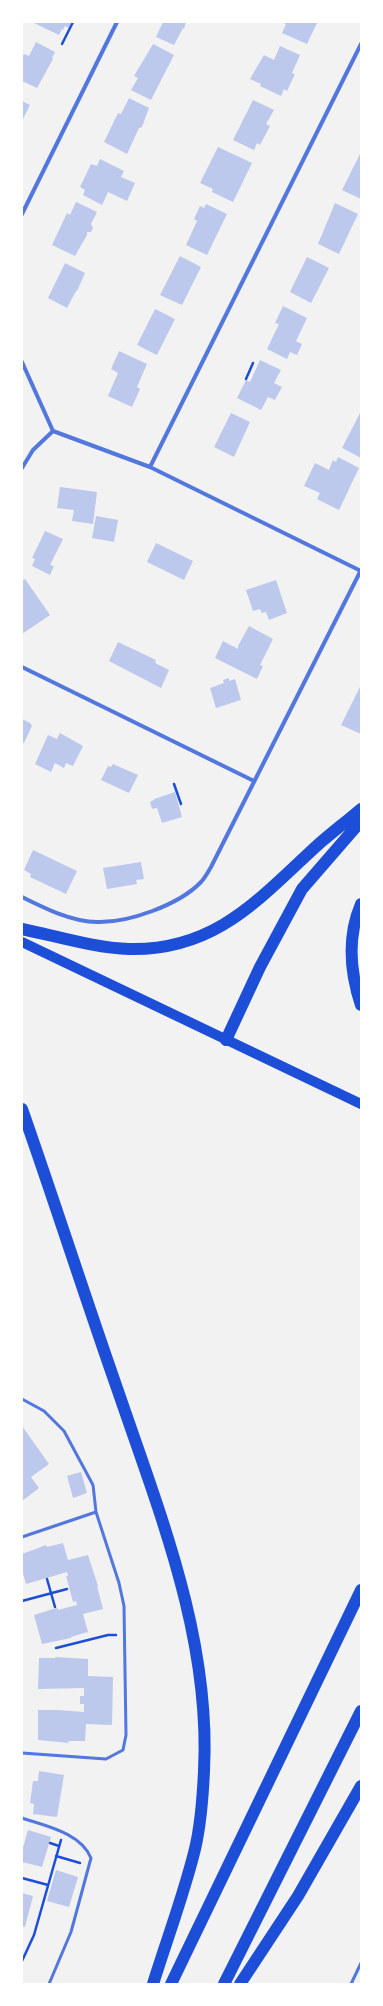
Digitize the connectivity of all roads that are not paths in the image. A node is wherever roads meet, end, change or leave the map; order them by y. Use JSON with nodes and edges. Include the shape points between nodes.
{"nodes":[{"id":1,"x":117,"y":22,"type":"edge"},
{"id":2,"x":361,"y":44,"type":"edge"},
{"id":3,"x":22,"y":214,"type":"edge"},
{"id":4,"x":22,"y":362,"type":"edge"},
{"id":5,"x":54,"y":431,"type":"junction"},
{"id":6,"x":150,"y":467,"type":"junction"},
{"id":7,"x":22,"y":468,"type":"edge"},
{"id":8,"x":361,"y":571,"type":"edge"},
{"id":9,"x":22,"y":666,"type":"edge"},
{"id":10,"x":254,"y":781,"type":"junction"},
{"id":11,"x":361,"y":809,"type":"edge"},
{"id":12,"x":361,"y":821,"type":"edge"},
{"id":13,"x":22,"y":897,"type":"edge"},
{"id":14,"x":361,"y":904,"type":"edge"},
{"id":15,"x":22,"y":928,"type":"edge"},
{"id":16,"x":22,"y":942,"type":"edge"},
{"id":17,"x":361,"y":1005,"type":"edge"},
{"id":18,"x":226,"y":1040,"type":"junction"},
{"id":19,"x":361,"y":1104,"type":"edge"},
{"id":20,"x":22,"y":1109,"type":"edge"},
{"id":21,"x":22,"y":1400,"type":"edge"},
{"id":22,"x":96,"y":1512,"type":"junction"},
{"id":23,"x":22,"y":1537,"type":"edge"},
{"id":24,"x":361,"y":1590,"type":"edge"},
{"id":25,"x":361,"y":1711,"type":"edge"},
{"id":26,"x":22,"y":1753,"type":"edge"},
{"id":27,"x":361,"y":1786,"type":"edge"},
{"id":28,"x":22,"y":1818,"type":"edge"},
{"id":29,"x":361,"y":1963,"type":"edge"},
{"id":30,"x":49,"y":1984,"type":"edge"},
{"id":31,"x":153,"y":1984,"type":"edge"},
{"id":32,"x":171,"y":1984,"type":"edge"},
{"id":33,"x":224,"y":1984,"type":"edge"},
{"id":34,"x":240,"y":1984,"type":"edge"},
{"id":35,"x":351,"y":1984,"type":"edge"}],
"edges":[{"from":1,"to":3,"type":"street"},
{"from":2,"to":6,"type":"street"},
{"from":4,"to":5,"type":"street"},
{"from":5,"to":6,"type":"street"},
{"from":5,"to":7,"type":"street","via":[[33,450]]},
{"from":6,"to":8,"type":"street"},
{"from":8,"to":10,"type":"street"},
{"from":9,"to":10,"type":"street"},
{"from":10,"to":13,"type":"street","via":[[211,868],[184,896],[158,909],[113,921],[96,922],[58,913]]},
{"from":11,"to":15,"type":"highway","via":[[321,842],[258,901],[237,917],[199,937],[164,946],[129,949]]},
{"from":12,"to":18,"type":"highway","via":[[302,889],[260,967]]},
{"from":14,"to":17,"type":"highway","via":[[355,920],[351,948],[352,973]]},
{"from":16,"to":18,"type":"main road"},
{"from":18,"to":19,"type":"main road"},
{"from":20,"to":31,"type":"highway","via":[[157,1504],[186,1602],[200,1676],[205,1714],[204,1772],[195,1847]]},
{"from":21,"to":22,"type":"lane","via":[[44,1411],[64,1431],[93,1485]]},
{"from":22,"to":23,"type":"lane"},
{"from":22,"to":26,"type":"lane","via":[[124,1606],[126,1735],[123,1750],[106,1759]]},
{"from":24,"to":32,"type":"highway"},
{"from":25,"to":33,"type":"highway"},
{"from":27,"to":34,"type":"highway","via":[[298,1896]]},
{"from":28,"to":30,"type":"lane","via":[[62,1833],[87,1849],[91,1858],[71,1932]]},
{"from":29,"to":35,"type":"lane"}]}
